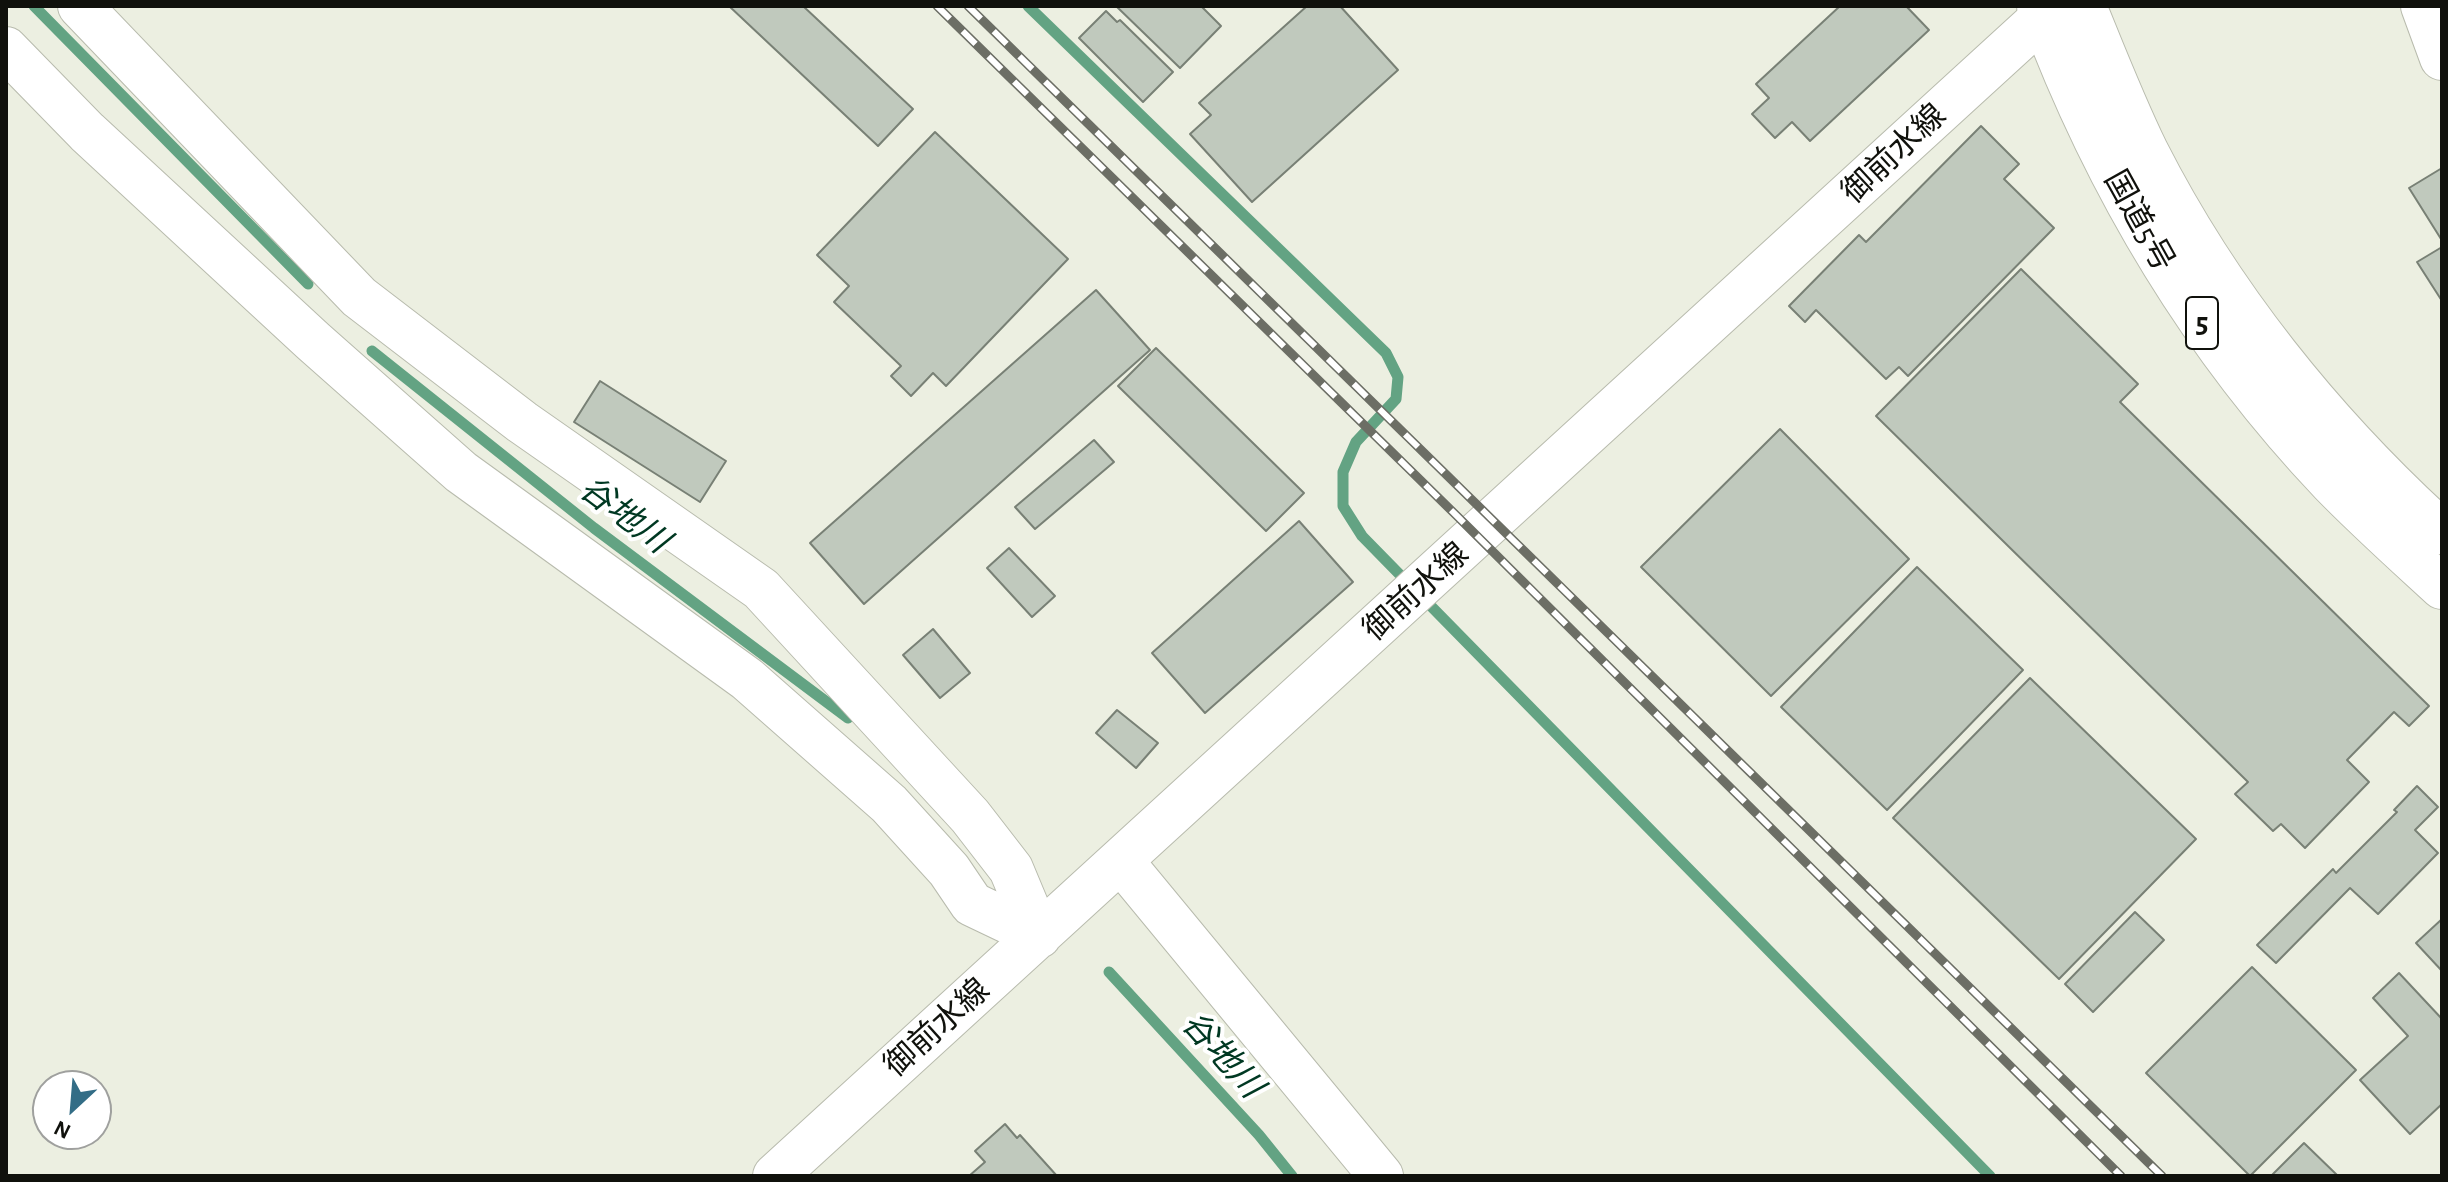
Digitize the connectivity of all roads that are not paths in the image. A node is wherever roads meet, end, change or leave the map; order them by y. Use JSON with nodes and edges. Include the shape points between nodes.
{"nodes":[{"id":1,"x":80,"y":6,"type":"edge"},
{"id":2,"x":2423,"y":6,"type":"edge"},
{"id":3,"x":2055,"y":9,"type":"edge"},
{"id":4,"x":6,"y":49,"type":"edge"},
{"id":5,"x":2440,"y":51,"type":"edge"},
{"id":6,"x":359,"y":297,"type":"junction"},
{"id":7,"x":313,"y":341,"type":"junction"},
{"id":8,"x":2442,"y":532,"type":"edge"},
{"id":9,"x":2442,"y":587,"type":"edge"},
{"id":10,"x":1121,"y":861,"type":"junction"},
{"id":11,"x":1039,"y":936,"type":"junction"},
{"id":12,"x":775,"y":1176,"type":"edge"},
{"id":13,"x":1381,"y":1176,"type":"edge"}],
"edges":[{"from":1,"to":6,"type":"main road"},
{"from":2,"to":5,"type":"main road"},
{"from":3,"to":8,"type":"main road","name":"国道5号","number":"5","via":[[2124,105],[2206,255],[2277,355],[2375,468]]},
{"from":3,"to":9,"type":"main road","name":"国道5号","number":"5","via":[[2087,123],[2186,301],[2295,442]]},
{"from":3,"to":10,"type":"main road","name":"御前水線"},
{"from":4,"to":7,"type":"main road","via":[[87,132]]},
{"from":6,"to":7,"type":"main road"},
{"from":6,"to":11,"type":"main road","via":[[522,422],[761,589],[970,816],[1011,869]]},
{"from":7,"to":11,"type":"main road","via":[[461,472],[747,679],[889,804],[949,870],[972,904]]},
{"from":10,"to":11,"type":"main road","name":"御前水線"},
{"from":10,"to":13,"type":"main road"},
{"from":11,"to":12,"type":"main road","name":"御前水線"}]}
